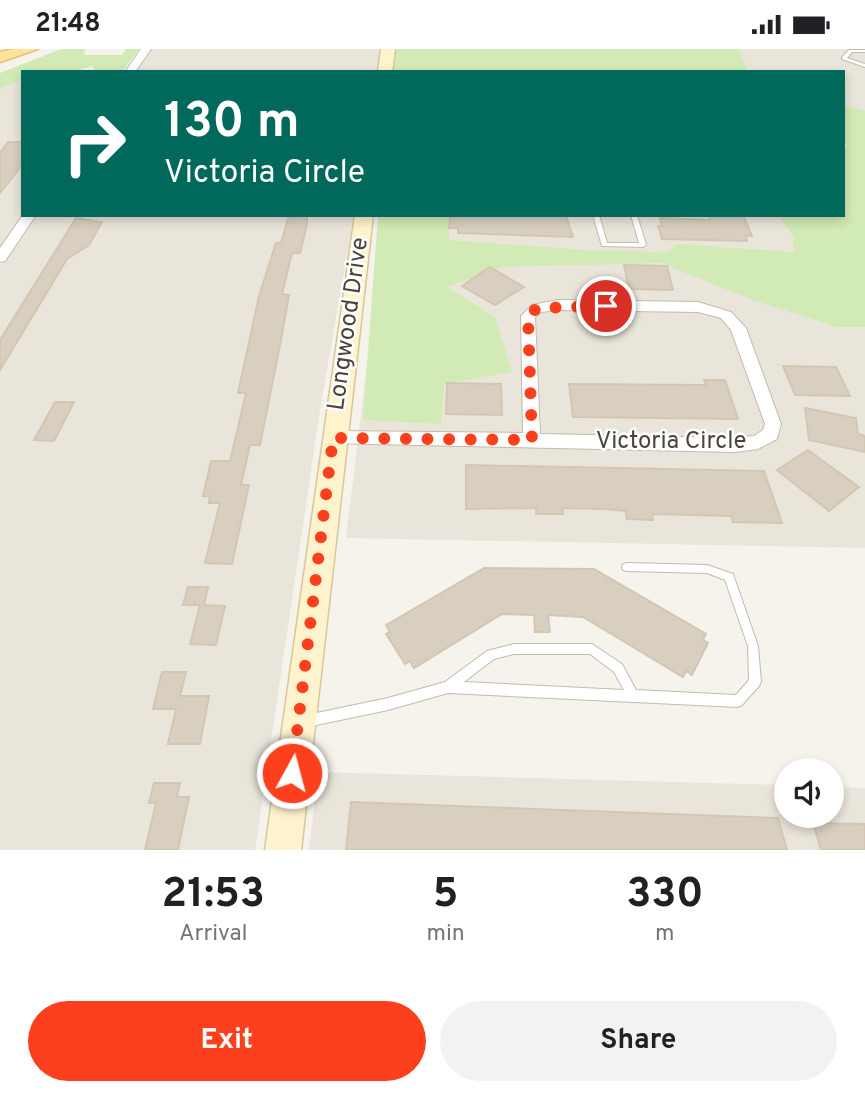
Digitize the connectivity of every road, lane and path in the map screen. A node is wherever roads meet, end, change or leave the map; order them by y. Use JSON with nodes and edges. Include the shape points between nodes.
{"nodes":[{"id":1,"x":31,"y":49,"type":"edge"},
{"id":2,"x":146,"y":49,"type":"edge"},
{"id":3,"x":388,"y":49,"type":"edge"},
{"id":4,"x":865,"y":51,"type":"edge"},
{"id":5,"x":0,"y":57,"type":"edge"},
{"id":6,"x":865,"y":67,"type":"edge"},
{"id":7,"x":131,"y":70,"type":"edge"},
{"id":8,"x":385,"y":70,"type":"edge"},
{"id":9,"x":29,"y":217,"type":"edge"},
{"id":10,"x":364,"y":217,"type":"edge"},
{"id":11,"x":597,"y":217,"type":"edge"},
{"id":12,"x":635,"y":217,"type":"edge"},
{"id":13,"x":0,"y":258,"type":"edge"},
{"id":14,"x":333,"y":438,"type":"junction"},
{"id":15,"x":532,"y":440,"type":"junction"},
{"id":16,"x":627,"y":567,"type":"dead end"},
{"id":17,"x":448,"y":687,"type":"junction"},
{"id":18,"x":634,"y":696,"type":"junction"},
{"id":19,"x":298,"y":722,"type":"junction"},
{"id":20,"x":283,"y":850,"type":"edge"}],
"edges":[{"from":1,"to":5,"type":"main road"},
{"from":2,"to":7,"type":"street"},
{"from":3,"to":8,"type":"main road"},
{"from":4,"to":6,"type":"lane","via":[[851,51],[844,58]]},
{"from":9,"to":13,"type":"street"},
{"from":10,"to":14,"type":"main road","name":"Longwood Drive"},
{"from":11,"to":12,"type":"lane","via":[[604,245],[643,245]]},
{"from":14,"to":15,"type":"street","name":"Victoria Circle"},
{"from":14,"to":19,"type":"main road","name":"Longwood Drive"},
{"from":15,"to":15,"type":"street","name":"Victoria Circle","via":[[735,445],[758,442],[771,434],[773,424],[738,328],[726,315],[698,307],[558,305],[537,308],[528,316]]},
{"from":16,"to":18,"type":"lane","via":[[706,569],[729,577],[752,646],[755,682],[738,701]]},
{"from":17,"to":18,"type":"lane"},
{"from":17,"to":18,"type":"lane","via":[[491,655],[514,649],[592,649],[618,668]]},
{"from":17,"to":19,"type":"lane"},
{"from":19,"to":20,"type":"main road","name":"Longwood Drive"}]}
